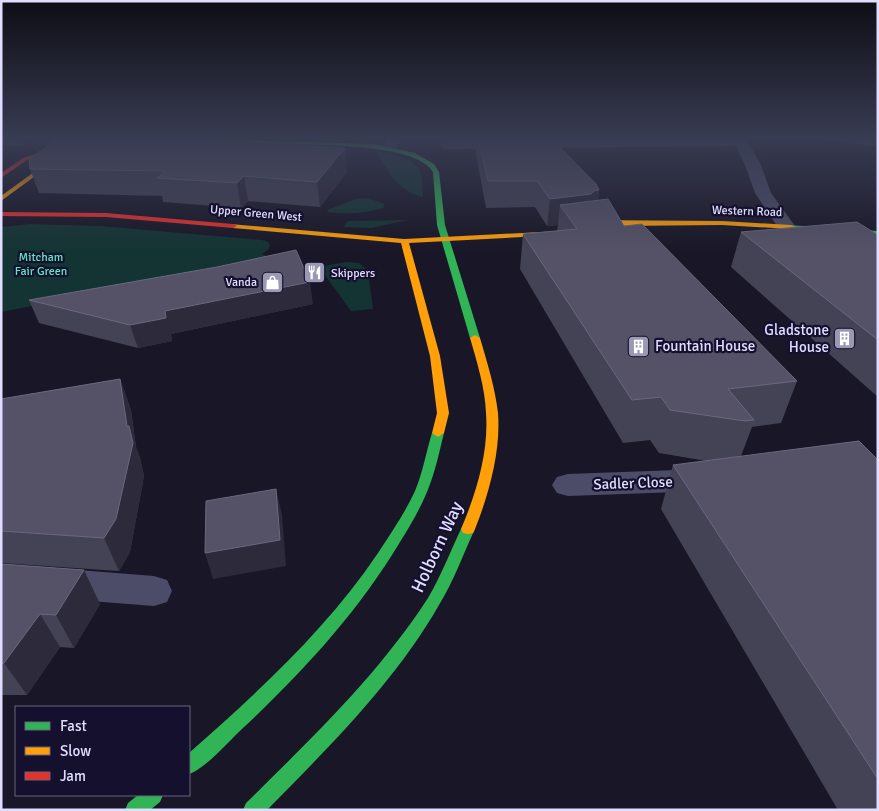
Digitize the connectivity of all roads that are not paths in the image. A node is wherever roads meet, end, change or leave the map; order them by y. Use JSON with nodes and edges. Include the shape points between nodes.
{"nodes":[{"id":1,"x":35,"y":175,"type":"edge"},
{"id":2,"x":436,"y":175,"type":"edge"},
{"id":3,"x":757,"y":175,"type":"edge"},
{"id":4,"x":1,"y":199,"type":"edge"},
{"id":5,"x":1,"y":206,"type":"edge"},
{"id":6,"x":1,"y":214,"type":"edge"},
{"id":7,"x":106,"y":215,"type":"junction"},
{"id":8,"x":456,"y":224,"type":"dead end"},
{"id":9,"x":441,"y":225,"type":"junction"},
{"id":10,"x":786,"y":226,"type":"junction"},
{"id":11,"x":878,"y":233,"type":"edge"},
{"id":12,"x":446,"y":240,"type":"junction"},
{"id":13,"x":404,"y":241,"type":"junction"},
{"id":14,"x":733,"y":476,"type":"edge"},
{"id":15,"x":568,"y":485,"type":"dead end"},
{"id":16,"x":1,"y":579,"type":"edge"},
{"id":17,"x":154,"y":591,"type":"dead end"},
{"id":18,"x":190,"y":764,"type":"edge"},
{"id":19,"x":152,"y":796,"type":"edge"},
{"id":20,"x":135,"y":810,"type":"edge"},
{"id":21,"x":253,"y":810,"type":"edge"}],
"edges":[{"from":1,"to":4,"type":"main road"},
{"from":2,"to":9,"type":"main road","name":"Holborn Way"},
{"from":3,"to":10,"type":"street","via":[[763,193]]},
{"from":5,"to":7,"type":"main road","name":"Upper Green West"},
{"from":6,"to":7,"type":"main road","name":"Upper Green West"},
{"from":7,"to":13,"type":"main road","name":"Upper Green West"},
{"from":8,"to":9,"type":"main road"},
{"from":9,"to":12,"type":"main road","name":"Holborn Way"},
{"from":9,"to":13,"type":"main road","via":[[408,233]]},
{"from":10,"to":11,"type":"main road","name":"Western Road"},
{"from":10,"to":12,"type":"main road","name":"Western Road","via":[[722,223],[568,225]]},
{"from":12,"to":13,"type":"main road","name":"Upper Green West"},
{"from":12,"to":21,"type":"main road","name":"Holborn Way","via":[[482,362],[492,414],[488,458],[472,518],[434,600],[390,662],[334,730]]},
{"from":13,"to":18,"type":"main road","via":[[435,356],[443,413],[424,484],[379,565],[343,613],[264,698]]},
{"from":14,"to":15,"type":"street","name":"Sadler Close"},
{"from":16,"to":17,"type":"street"},
{"from":19,"to":20,"type":"main road"}]}
